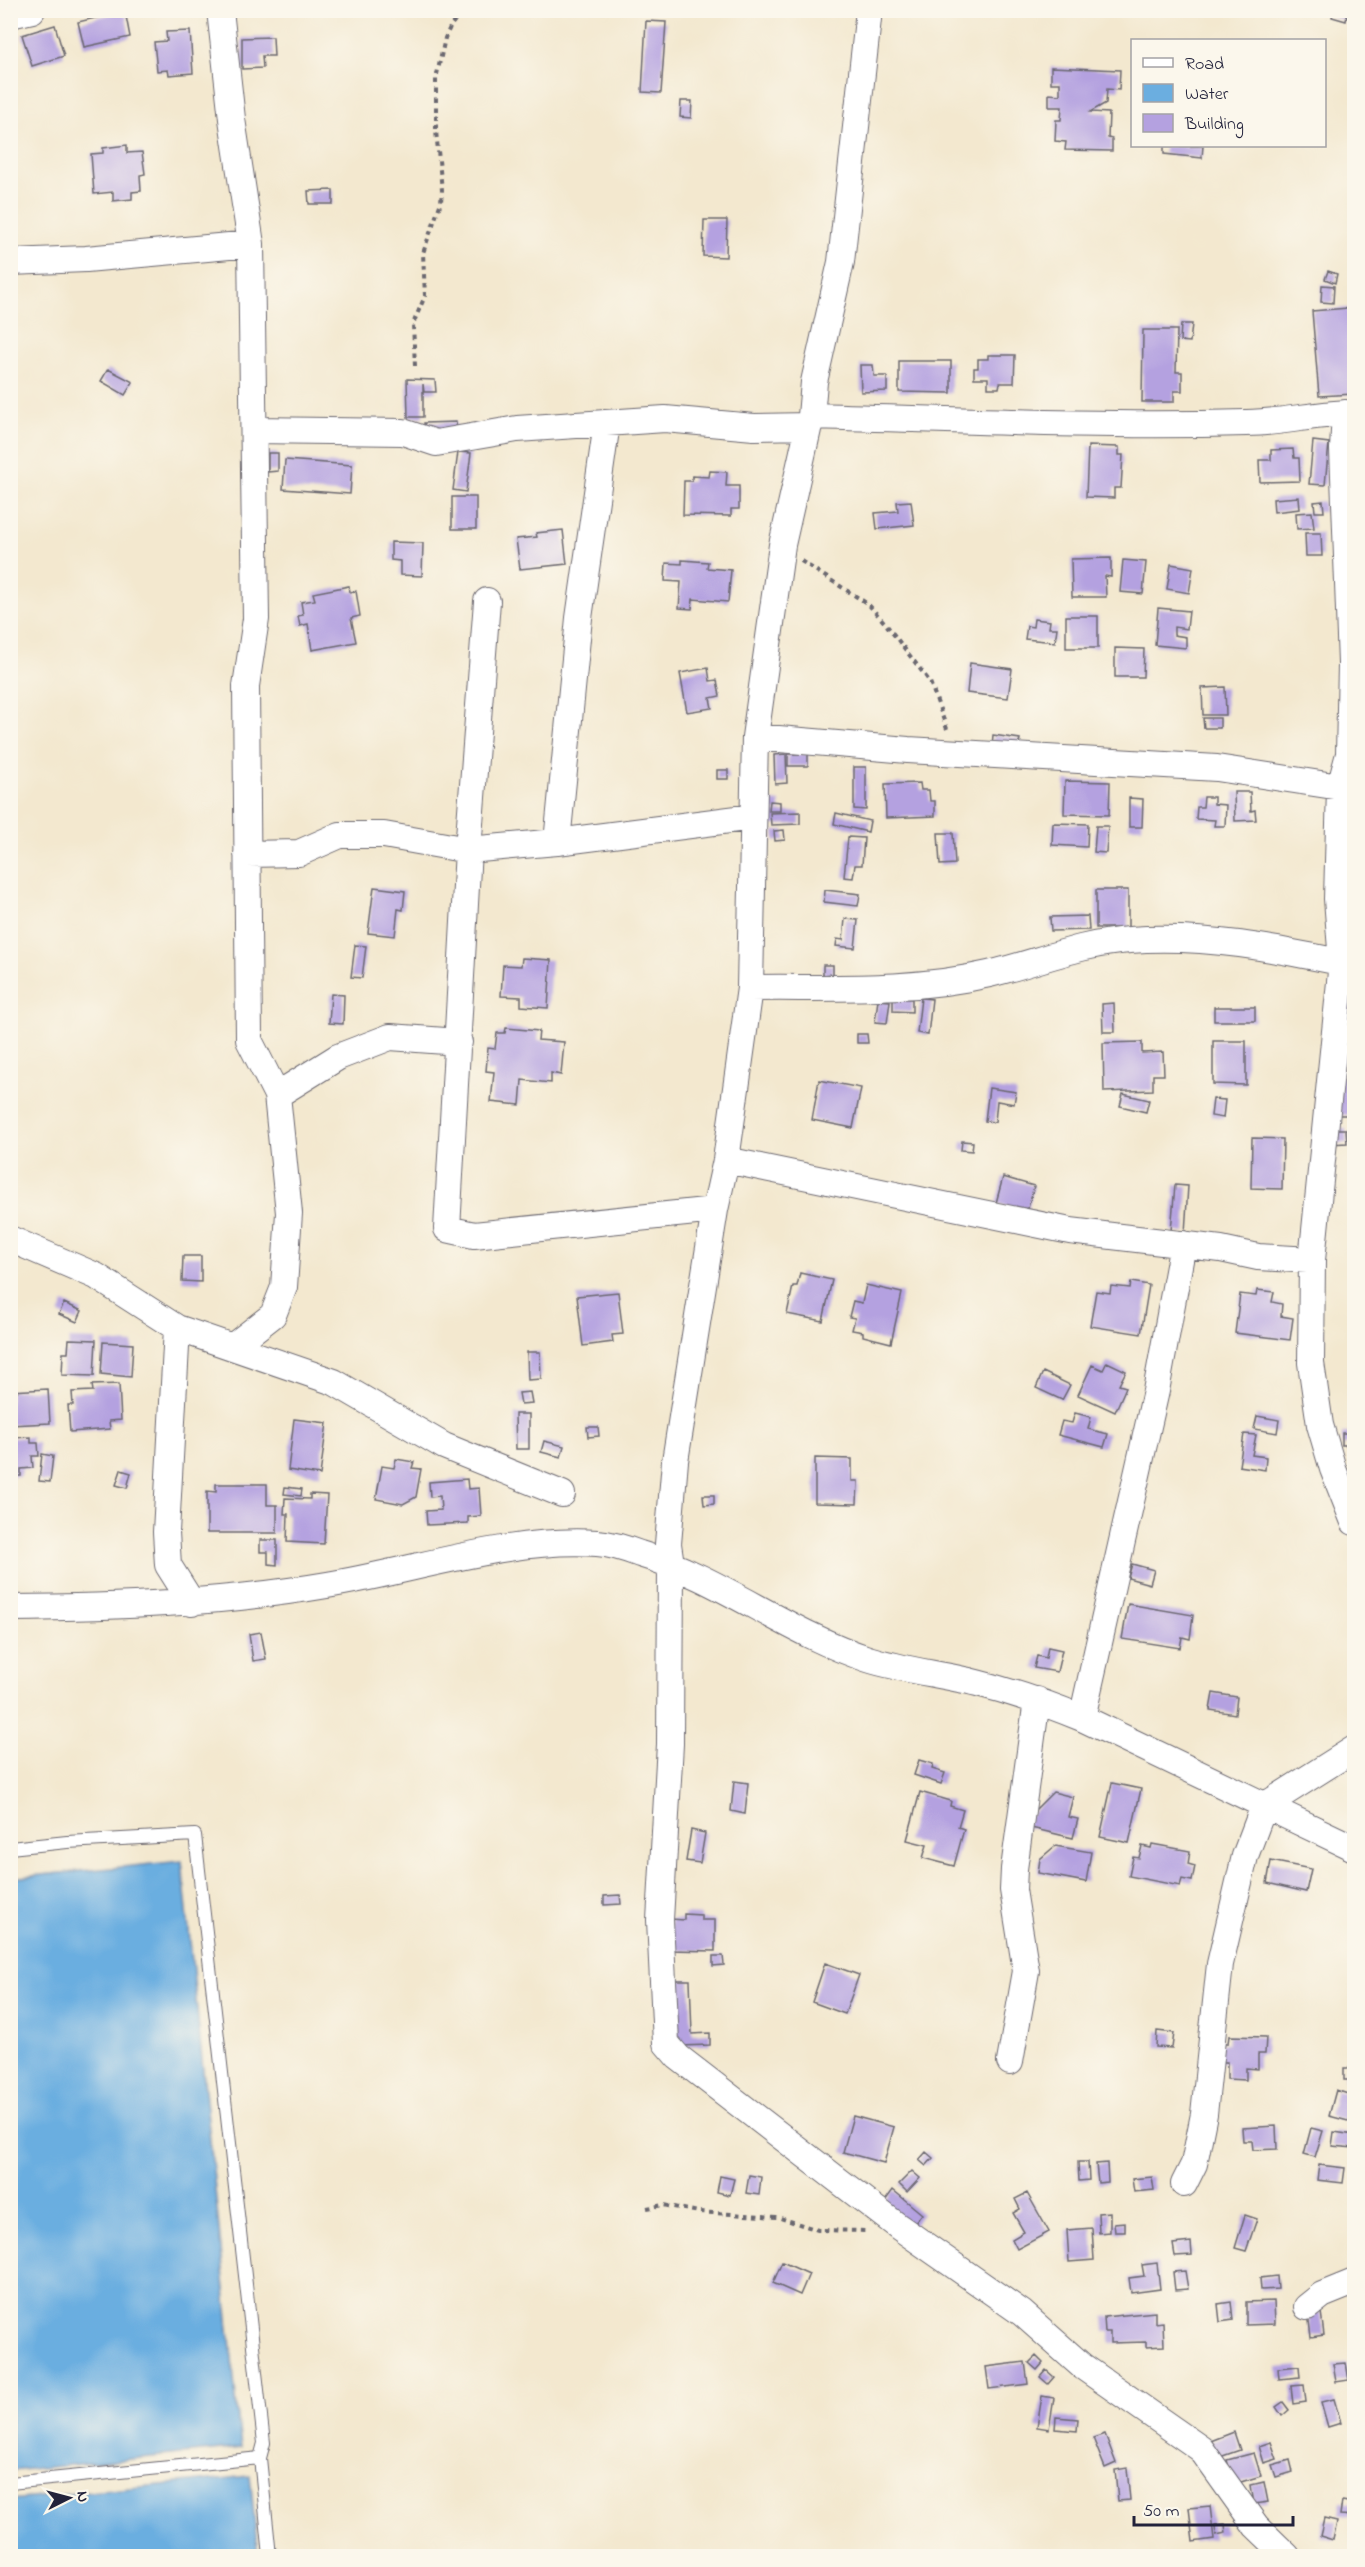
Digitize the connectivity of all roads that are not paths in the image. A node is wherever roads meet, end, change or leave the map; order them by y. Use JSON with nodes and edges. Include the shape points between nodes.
{"nodes":[{"id":1,"x":32,"y":10,"type":"edge"},
{"id":2,"x":220,"y":10,"type":"edge"},
{"id":3,"x":869,"y":10,"type":"edge"},
{"id":4,"x":10,"y":15,"type":"edge"},
{"id":5,"x":251,"y":244,"type":"junction"},
{"id":6,"x":10,"y":262,"type":"edge"},
{"id":7,"x":1350,"y":413,"type":"edge"},
{"id":8,"x":810,"y":421,"type":"junction"},
{"id":9,"x":607,"y":423,"type":"junction"},
{"id":10,"x":254,"y":430,"type":"junction"},
{"id":11,"x":487,"y":601,"type":"dead end"},
{"id":12,"x":755,"y":737,"type":"junction"},
{"id":13,"x":1340,"y":787,"type":"junction"},
{"id":14,"x":753,"y":817,"type":"junction"},
{"id":15,"x":1348,"y":818,"type":"edge"},
{"id":16,"x":557,"y":842,"type":"junction"},
{"id":17,"x":468,"y":850,"type":"junction"},
{"id":18,"x":247,"y":854,"type":"junction"},
{"id":19,"x":1348,"y":963,"type":"edge"},
{"id":20,"x":750,"y":988,"type":"junction"},
{"id":21,"x":459,"y":1042,"type":"junction"},
{"id":22,"x":277,"y":1095,"type":"junction"},
{"id":23,"x":726,"y":1160,"type":"junction"},
{"id":24,"x":715,"y":1210,"type":"junction"},
{"id":25,"x":10,"y":1239,"type":"edge"},
{"id":26,"x":1183,"y":1244,"type":"junction"},
{"id":27,"x":1312,"y":1260,"type":"junction"},
{"id":28,"x":177,"y":1328,"type":"junction"},
{"id":29,"x":232,"y":1347,"type":"junction"},
{"id":30,"x":562,"y":1494,"type":"dead end"},
{"id":31,"x":1354,"y":1522,"type":"edge"},
{"id":32,"x":671,"y":1564,"type":"junction"},
{"id":33,"x":192,"y":1603,"type":"junction"},
{"id":34,"x":10,"y":1608,"type":"edge"},
{"id":35,"x":1037,"y":1700,"type":"junction"},
{"id":36,"x":1082,"y":1718,"type":"junction"},
{"id":37,"x":1354,"y":1749,"type":"edge"},
{"id":38,"x":1264,"y":1806,"type":"junction"},
{"id":39,"x":10,"y":1848,"type":"edge"},
{"id":40,"x":1354,"y":1848,"type":"edge"},
{"id":41,"x":1010,"y":2062,"type":"dead end"},
{"id":42,"x":1184,"y":2184,"type":"dead end"},
{"id":43,"x":1354,"y":2282,"type":"edge"},
{"id":44,"x":1307,"y":2307,"type":"dead end"},
{"id":45,"x":260,"y":2458,"type":"junction"},
{"id":46,"x":10,"y":2483,"type":"edge"},
{"id":47,"x":270,"y":2556,"type":"edge"},
{"id":48,"x":1287,"y":2556,"type":"edge"}],
"edges":[{"from":1,"to":4,"type":"street"},
{"from":2,"to":5,"type":"street"},
{"from":3,"to":8,"type":"street","via":[[841,262],[814,382]]},
{"from":5,"to":6,"type":"street"},
{"from":5,"to":10,"type":"street"},
{"from":7,"to":8,"type":"street","via":[[1240,423]]},
{"from":7,"to":13,"type":"street","via":[[1343,449],[1351,674],[1349,754]]},
{"from":8,"to":9,"type":"street","via":[[754,427],[665,419]]},
{"from":8,"to":12,"type":"street","via":[[782,545]]},
{"from":9,"to":10,"type":"street","via":[[517,429],[436,443],[403,432]]},
{"from":9,"to":16,"type":"street","via":[[579,618]]},
{"from":10,"to":18,"type":"street","via":[[256,619],[246,686]]},
{"from":11,"to":17,"type":"street"},
{"from":12,"to":13,"type":"street","via":[[1217,768]]},
{"from":12,"to":14,"type":"street"},
{"from":13,"to":15,"type":"street"},
{"from":14,"to":16,"type":"street"},
{"from":14,"to":20,"type":"street"},
{"from":15,"to":19,"type":"street","via":[[1337,899]]},
{"from":16,"to":17,"type":"street"},
{"from":17,"to":18,"type":"street","via":[[384,835],[340,835],[299,853]]},
{"from":17,"to":21,"type":"street"},
{"from":18,"to":22,"type":"street","via":[[249,1040]]},
{"from":19,"to":20,"type":"street","via":[[1229,942],[1129,940],[1064,951],[989,974],[939,982]]},
{"from":19,"to":27,"type":"street"},
{"from":20,"to":23,"type":"street"},
{"from":21,"to":22,"type":"street","via":[[390,1037],[338,1057]]},
{"from":21,"to":24,"type":"street","via":[[447,1229],[474,1235]]},
{"from":22,"to":29,"type":"street","via":[[289,1213],[284,1287],[273,1315]]},
{"from":23,"to":24,"type":"street"},
{"from":23,"to":26,"type":"street","via":[[1070,1231]]},
{"from":24,"to":32,"type":"street","via":[[675,1461],[668,1544]]},
{"from":25,"to":28,"type":"street","via":[[96,1276]]},
{"from":26,"to":27,"type":"street","via":[[1258,1257]]},
{"from":26,"to":36,"type":"street","via":[[1156,1391]]},
{"from":27,"to":31,"type":"street","via":[[1311,1363],[1320,1425]]},
{"from":28,"to":29,"type":"street"},
{"from":28,"to":33,"type":"street","via":[[166,1532],[168,1565]]},
{"from":29,"to":30,"type":"street","via":[[334,1382],[444,1446]]},
{"from":32,"to":33,"type":"street","via":[[600,1543],[568,1543],[483,1552],[328,1585]]},
{"from":32,"to":35,"type":"street","via":[[819,1640],[868,1659]]},
{"from":32,"to":48,"type":"street","via":[[670,1744],[660,1920],[666,2043],[678,2057],[899,2227],[1022,2313],[1082,2366],[1201,2449],[1256,2526]]},
{"from":33,"to":34,"type":"street"},
{"from":35,"to":36,"type":"street"},
{"from":35,"to":41,"type":"street","via":[[1014,1869],[1014,1900],[1026,1971]]},
{"from":36,"to":38,"type":"street"},
{"from":37,"to":38,"type":"street"},
{"from":38,"to":40,"type":"street"},
{"from":38,"to":42,"type":"street","via":[[1245,1856],[1220,1964],[1204,2114],[1194,2164]]},
{"from":39,"to":45,"type":"lane","via":[[195,1835],[264,2443]]},
{"from":43,"to":44,"type":"street","via":[[1322,2295]]},
{"from":45,"to":46,"type":"lane"},
{"from":45,"to":47,"type":"lane"}]}
